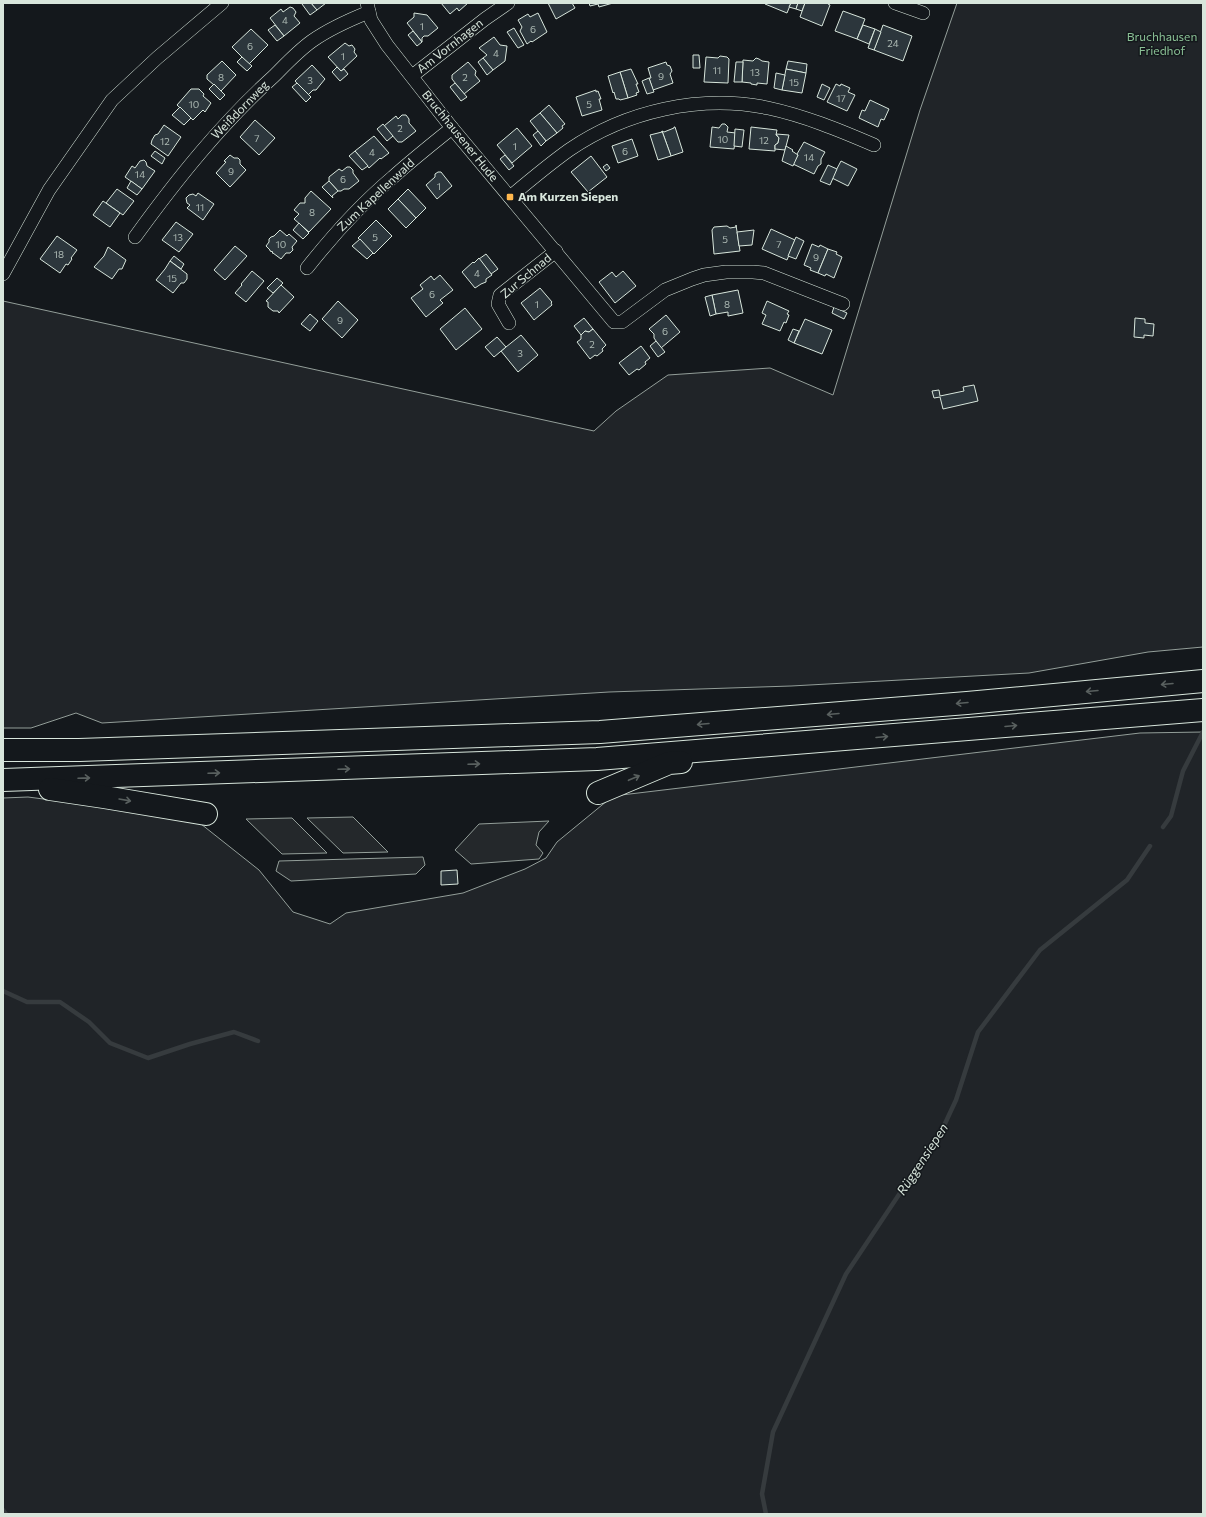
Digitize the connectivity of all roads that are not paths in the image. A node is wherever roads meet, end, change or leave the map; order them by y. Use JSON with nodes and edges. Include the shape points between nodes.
{"nodes":[{"id":1,"x":222,"y":3,"type":"edge"},
{"id":2,"x":508,"y":3,"type":"edge"},
{"id":3,"x":895,"y":3,"type":"edge"},
{"id":4,"x":368,"y":7,"type":"edge"},
{"id":5,"x":923,"y":13,"type":"dead end"},
{"id":6,"x":412,"y":76,"type":"junction"},
{"id":7,"x":452,"y":128,"type":"junction"},
{"id":8,"x":874,"y":145,"type":"dead end"},
{"id":9,"x":510,"y":197,"type":"junction"},
{"id":10,"x":135,"y":237,"type":"dead end"},
{"id":11,"x":556,"y":251,"type":"junction"},
{"id":12,"x":307,"y":268,"type":"dead end"},
{"id":13,"x":3,"y":274,"type":"edge"},
{"id":14,"x":843,"y":304,"type":"dead end"},
{"id":15,"x":509,"y":323,"type":"dead end"},
{"id":16,"x":1203,"y":681,"type":"edge"},
{"id":17,"x":1203,"y":710,"type":"edge"},
{"id":18,"x":815,"y":742,"type":"junction"},
{"id":19,"x":3,"y":750,"type":"edge"},
{"id":20,"x":3,"y":781,"type":"edge"},
{"id":21,"x":598,"y":793,"type":"dead end"},
{"id":22,"x":206,"y":814,"type":"dead end"}],
"edges":[{"from":1,"to":13,"type":"street","via":[[112,100],[49,190]]},
{"from":2,"to":6,"type":"street","name":"Am Vornhagen"},
{"from":3,"to":5,"type":"street"},
{"from":4,"to":6,"type":"street","name":"Bruchhausener Hude","via":[[380,36]]},
{"from":4,"to":10,"type":"street","name":"Weißdornweg","via":[[312,41],[240,107],[204,147]]},
{"from":6,"to":7,"type":"street","name":"Bruchhausener Hude"},
{"from":7,"to":9,"type":"street","name":"Bruchhausener Hude"},
{"from":7,"to":12,"type":"street","name":"Zum Kapellenwald","via":[[392,177],[358,209]]},
{"from":8,"to":9,"type":"street","via":[[814,120],[767,108],[727,103],[690,105],[654,112],[611,126],[569,150]]},
{"from":9,"to":11,"type":"street","name":"Bruchhausener Hude"},
{"from":11,"to":14,"type":"street","name":"Bruchhausener Hude","via":[[614,322],[622,322],[651,299],[679,283],[704,275],[726,272],[764,273]]},
{"from":11,"to":15,"type":"street","name":"Zur Schnad","via":[[500,295],[498,304]]},
{"from":16,"to":19,"type":"highway","one_way":true,"via":[[960,704],[600,732],[87,750]]},
{"from":18,"to":17,"type":"highway","one_way":true},
{"from":20,"to":18,"type":"highway","one_way":true,"via":[[597,759]]},
{"from":21,"to":18,"type":"highway","one_way":true,"via":[[669,763],[780,754]]},
{"from":20,"to":22,"type":"highway","one_way":true}]}
